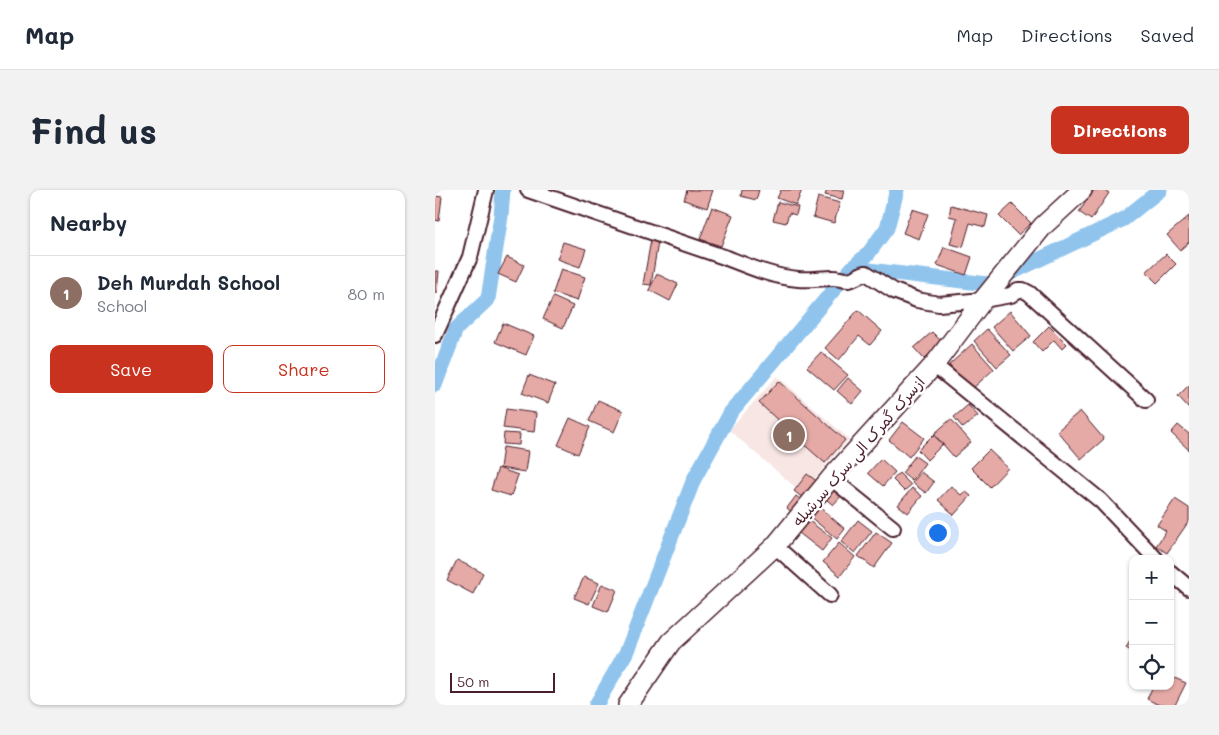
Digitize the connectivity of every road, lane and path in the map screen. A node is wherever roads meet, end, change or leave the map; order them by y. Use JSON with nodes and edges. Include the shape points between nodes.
{"nodes":[{"id":1,"x":487,"y":190,"type":"edge"},
{"id":2,"x":528,"y":190,"type":"edge"},
{"id":3,"x":1081,"y":190,"type":"edge"},
{"id":4,"x":983,"y":300,"type":"junction"},
{"id":5,"x":435,"y":335,"type":"edge"},
{"id":6,"x":934,"y":365,"type":"junction"},
{"id":7,"x":1146,"y":400,"type":"dead end"},
{"id":8,"x":831,"y":478,"type":"junction"},
{"id":9,"x":893,"y":528,"type":"dead end"},
{"id":10,"x":775,"y":546,"type":"junction"},
{"id":11,"x":1153,"y":555,"type":"edge"},
{"id":12,"x":1174,"y":575,"type":"edge"},
{"id":13,"x":1189,"y":588,"type":"edge"},
{"id":14,"x":830,"y":595,"type":"dead end"},
{"id":15,"x":628,"y":705,"type":"edge"}],
"edges":[{"from":1,"to":5,"type":"street","via":[[470,257]]},
{"from":2,"to":4,"type":"street","via":[[773,275],[798,279],[842,279],[868,273],[895,291],[917,300],[939,304]]},
{"from":3,"to":4,"type":"street","name":"ازسرک گمرک الی سرک سرشیله","via":[[1043,226]]},
{"from":4,"to":6,"type":"street","name":"ازسرک گمرک الی سرک سرشیله"},
{"from":4,"to":7,"type":"street","via":[[1011,295],[1018,290],[1029,293]]},
{"from":6,"to":8,"type":"street","name":"ازسرک گمرک الی سرک سرشیله"},
{"from":6,"to":11,"type":"street","via":[[1101,501]]},
{"from":8,"to":9,"type":"street"},
{"from":8,"to":10,"type":"street","name":"ازسرک گمرک الی سرک سرشیله"},
{"from":10,"to":14,"type":"street"},
{"from":10,"to":15,"type":"street","name":"ازسرک گمرک الی سرک سرشیله","via":[[671,642]]},
{"from":12,"to":13,"type":"street"}]}
